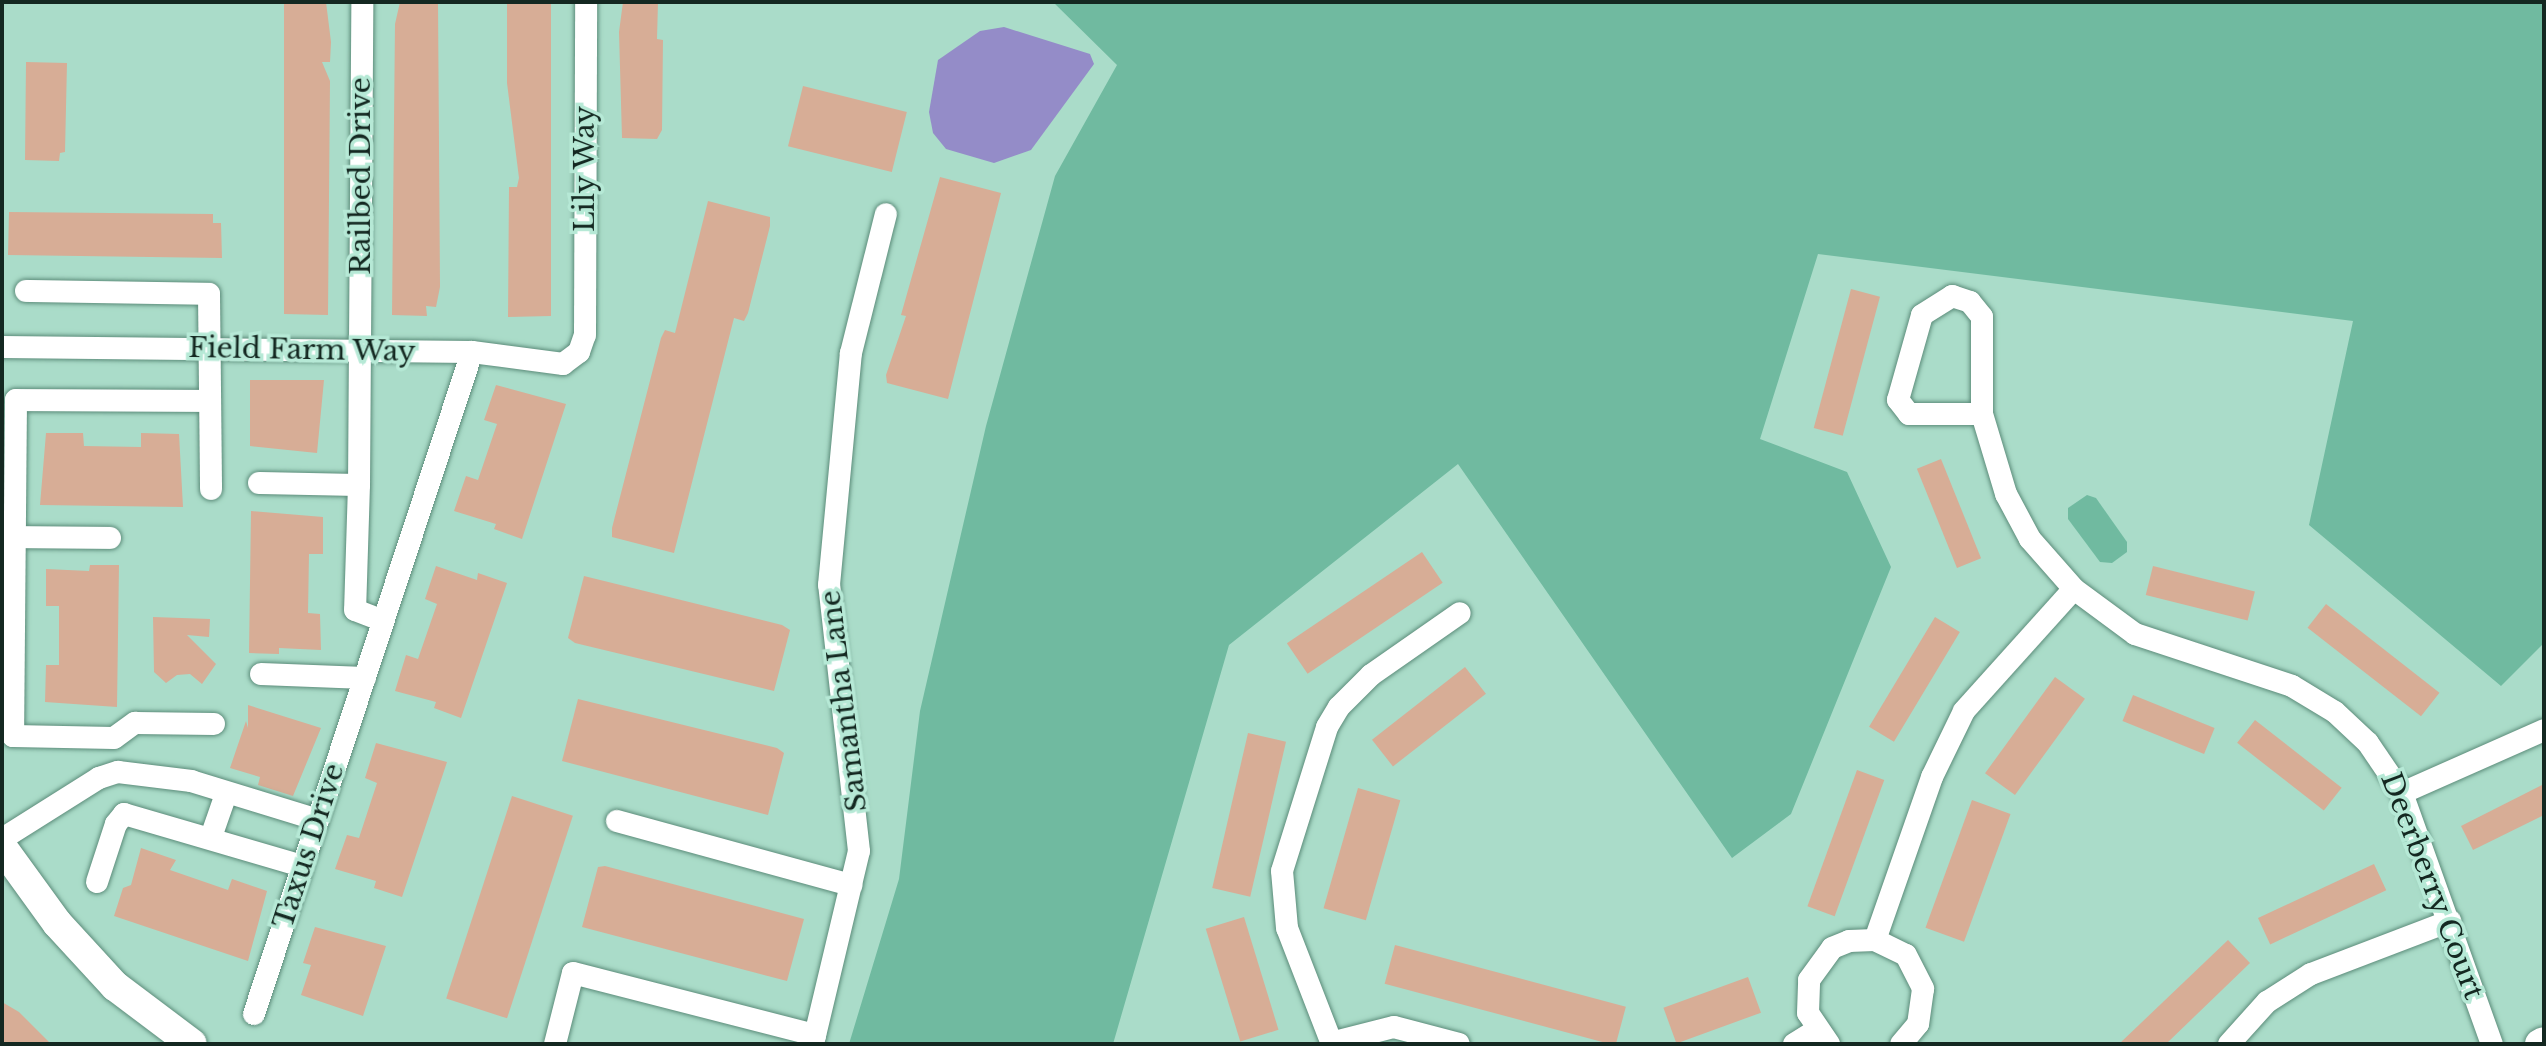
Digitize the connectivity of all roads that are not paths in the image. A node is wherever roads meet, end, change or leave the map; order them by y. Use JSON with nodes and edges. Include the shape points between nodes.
{"nodes":[{"id":1,"x":362,"y":2,"type":"edge"},
{"id":2,"x":586,"y":2,"type":"edge"},
{"id":3,"x":886,"y":214,"type":"dead end"},
{"id":4,"x":26,"y":291,"type":"dead end"},
{"id":5,"x":585,"y":335,"type":"joint"},
{"id":6,"x":2,"y":347,"type":"edge"},
{"id":7,"x":210,"y":349,"type":"junction"},
{"id":8,"x":361,"y":350,"type":"junction"},
{"id":9,"x":472,"y":352,"type":"junction"},
{"id":10,"x":210,"y":401,"type":"junction"},
{"id":11,"x":1982,"y":414,"type":"junction"},
{"id":12,"x":259,"y":483,"type":"dead end"},
{"id":13,"x":359,"y":485,"type":"junction"},
{"id":14,"x":211,"y":489,"type":"dead end"},
{"id":15,"x":16,"y":537,"type":"junction"},
{"id":16,"x":110,"y":538,"type":"dead end"},
{"id":17,"x":2074,"y":589,"type":"junction"},
{"id":18,"x":1460,"y":613,"type":"dead end"},
{"id":19,"x":383,"y":621,"type":"junction"},
{"id":20,"x":261,"y":674,"type":"dead end"},
{"id":21,"x":365,"y":678,"type":"junction"},
{"id":22,"x":214,"y":724,"type":"dead end"},
{"id":23,"x":2544,"y":730,"type":"edge"},
{"id":24,"x":114,"y":738,"type":"junction"},
{"id":25,"x":118,"y":772,"type":"junction"},
{"id":26,"x":2402,"y":793,"type":"junction"},
{"id":27,"x":226,"y":794,"type":"junction"},
{"id":28,"x":318,"y":820,"type":"junction"},
{"id":29,"x":617,"y":821,"type":"dead end"},
{"id":30,"x":211,"y":837,"type":"junction"},
{"id":31,"x":2,"y":839,"type":"edge"},
{"id":32,"x":2,"y":847,"type":"edge"},
{"id":33,"x":302,"y":866,"type":"junction"},
{"id":34,"x":97,"y":882,"type":"dead end"},
{"id":35,"x":851,"y":885,"type":"junction"},
{"id":36,"x":2450,"y":921,"type":"junction"},
{"id":37,"x":1875,"y":940,"type":"junction"},
{"id":38,"x":254,"y":1014,"type":"dead end"},
{"id":39,"x":1918,"y":1024,"type":"junction"},
{"id":40,"x":1822,"y":1037,"type":"edge"},
{"id":41,"x":814,"y":1039,"type":"edge"},
{"id":42,"x":1331,"y":1043,"type":"edge"},
{"id":43,"x":192,"y":1044,"type":"edge"},
{"id":44,"x":555,"y":1044,"type":"edge"},
{"id":45,"x":1459,"y":1044,"type":"edge"},
{"id":46,"x":1794,"y":1044,"type":"edge"},
{"id":47,"x":1901,"y":1044,"type":"edge"},
{"id":48,"x":1931,"y":1044,"type":"edge"},
{"id":49,"x":2229,"y":1044,"type":"edge"},
{"id":50,"x":2492,"y":1044,"type":"edge"}],
"edges":[{"from":1,"to":8,"type":"street","name":"Railbed Drive"},
{"from":2,"to":5,"type":"street","name":"Lily Way"},
{"from":3,"to":35,"type":"street","name":"Samantha Lane","via":[[851,353],[829,585],[858,809],[859,851]]},
{"from":4,"to":7,"type":"street","via":[[209,294]]},
{"from":5,"to":9,"type":"street","name":"Field Farm Way","via":[[579,352],[563,364]]},
{"from":6,"to":7,"type":"street","name":"Field Farm Way"},
{"from":7,"to":8,"type":"street","name":"Field Farm Way"},
{"from":7,"to":10,"type":"street"},
{"from":8,"to":9,"type":"street","name":"Field Farm Way"},
{"from":8,"to":13,"type":"street","name":"Railbed Drive"},
{"from":9,"to":19,"type":"street","name":"Taxus Drive"},
{"from":10,"to":14,"type":"street"},
{"from":10,"to":15,"type":"street","via":[[16,400]]},
{"from":11,"to":11,"type":"street","name":"Deerberry Court","via":[[1982,317],[1970,302],[1952,296],[1922,315],[1898,400],[1909,414]]},
{"from":11,"to":17,"type":"street","name":"Deerberry Court","via":[[2006,494],[2024,528]]},
{"from":12,"to":13,"type":"street"},
{"from":13,"to":19,"type":"street","name":"Railbed Drive","via":[[355,610]]},
{"from":15,"to":16,"type":"street"},
{"from":15,"to":24,"type":"street","via":[[13,736]]},
{"from":17,"to":26,"type":"street","name":"Deerberry Court","via":[[2135,634],[2292,686],[2324,705],[2368,743]]},
{"from":17,"to":37,"type":"street","via":[[1964,711],[1932,777]]},
{"from":18,"to":42,"type":"street","via":[[1371,675],[1339,707],[1327,727],[1282,871],[1287,928]]},
{"from":19,"to":21,"type":"street","name":"Taxus Drive"},
{"from":20,"to":21,"type":"street"},
{"from":21,"to":28,"type":"street","name":"Taxus Drive"},
{"from":22,"to":24,"type":"street","via":[[135,723]]},
{"from":23,"to":26,"type":"street"},
{"from":24,"to":25,"type":"street"},
{"from":25,"to":27,"type":"street","via":[[151,772]]},
{"from":25,"to":31,"type":"street","via":[[99,778]]},
{"from":26,"to":36,"type":"street","name":"Deerberry Court"},
{"from":27,"to":28,"type":"street"},
{"from":27,"to":30,"type":"street"},
{"from":28,"to":33,"type":"street","name":"Taxus Drive"},
{"from":29,"to":35,"type":"street"},
{"from":30,"to":33,"type":"street"},
{"from":30,"to":34,"type":"street","via":[[124,814]]},
{"from":32,"to":43,"type":"street","via":[[57,923],[115,986]]},
{"from":33,"to":38,"type":"street","name":"Taxus Drive"},
{"from":35,"to":41,"type":"street","name":"Samantha Lane"},
{"from":36,"to":49,"type":"street","via":[[2311,974],[2267,1002]]},
{"from":36,"to":50,"type":"street","name":"Deerberry Court"},
{"from":37,"to":39,"type":"street","via":[[1906,955],[1918,973],[1923,989]]},
{"from":37,"to":40,"type":"street","via":[[1849,941],[1816,964],[1806,999]]},
{"from":39,"to":47,"type":"street"},
{"from":39,"to":48,"type":"street"},
{"from":40,"to":46,"type":"street"},
{"from":41,"to":44,"type":"street","via":[[573,973]]},
{"from":42,"to":45,"type":"street","via":[[1394,1027]]}]}
